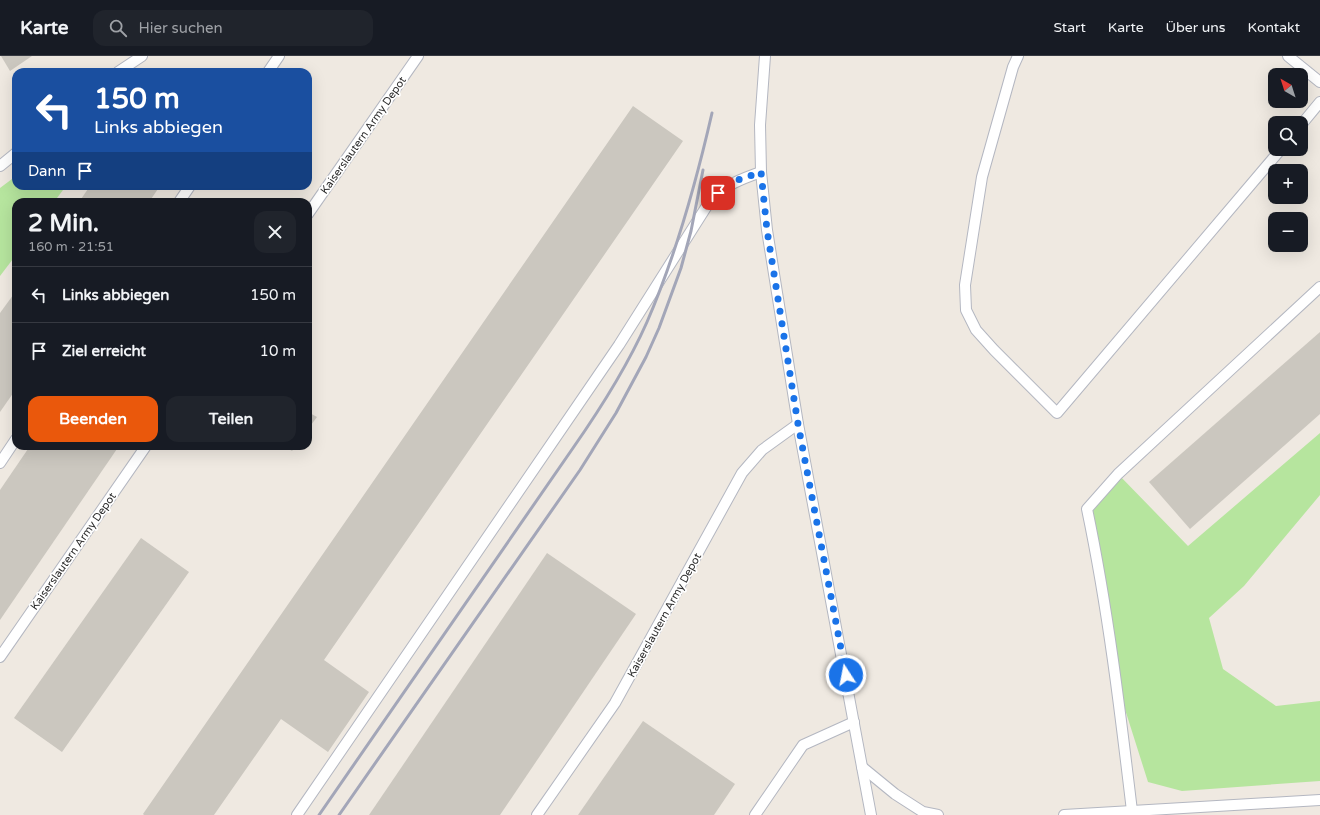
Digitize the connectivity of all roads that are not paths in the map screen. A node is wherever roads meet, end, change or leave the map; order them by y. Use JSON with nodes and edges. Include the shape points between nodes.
{"nodes":[{"id":1,"x":142,"y":56,"type":"edge"},
{"id":2,"x":279,"y":56,"type":"edge"},
{"id":3,"x":418,"y":56,"type":"edge"},
{"id":4,"x":765,"y":56,"type":"edge"},
{"id":5,"x":1018,"y":56,"type":"edge"},
{"id":6,"x":1288,"y":56,"type":"edge"},
{"id":7,"x":124,"y":68,"type":"edge"},
{"id":8,"x":271,"y":68,"type":"edge"},
{"id":9,"x":1320,"y":82,"type":"edge"},
{"id":10,"x":1320,"y":102,"type":"edge"},
{"id":11,"x":1308,"y":117,"type":"edge"},
{"id":12,"x":12,"y":156,"type":"edge"},
{"id":13,"x":1274,"y":156,"type":"edge"},
{"id":14,"x":0,"y":166,"type":"edge"},
{"id":15,"x":761,"y":172,"type":"junction"},
{"id":16,"x":312,"y":208,"type":"edge"},
{"id":17,"x":1320,"y":287,"type":"edge"},
{"id":18,"x":798,"y":424,"type":"junction"},
{"id":19,"x":12,"y":445,"type":"edge"},
{"id":20,"x":143,"y":450,"type":"edge"},
{"id":21,"x":0,"y":463,"type":"edge"},
{"id":22,"x":0,"y":657,"type":"edge"},
{"id":23,"x":854,"y":722,"type":"junction"},
{"id":24,"x":862,"y":767,"type":"junction"},
{"id":25,"x":1320,"y":800,"type":"edge"},
{"id":26,"x":1132,"y":811,"type":"junction"},
{"id":27,"x":297,"y":815,"type":"edge"},
{"id":28,"x":538,"y":815,"type":"edge"},
{"id":29,"x":755,"y":815,"type":"edge"},
{"id":30,"x":871,"y":815,"type":"edge"},
{"id":31,"x":938,"y":815,"type":"edge"},
{"id":32,"x":1064,"y":815,"type":"edge"}],
"edges":[{"from":1,"to":7,"type":"lane"},
{"from":2,"to":8,"type":"lane"},
{"from":3,"to":16,"type":"lane","name":"Kaiserslautern Army Depot"},
{"from":4,"to":15,"type":"lane","via":[[760,125]]},
{"from":5,"to":13,"type":"lane","via":[[982,177],[965,285],[966,310],[976,330],[1057,413]]},
{"from":6,"to":9,"type":"lane"},
{"from":10,"to":11,"type":"lane"},
{"from":12,"to":14,"type":"lane"},
{"from":15,"to":18,"type":"lane","via":[[767,230]]},
{"from":15,"to":27,"type":"lane","via":[[735,181],[710,201],[620,345]]},
{"from":17,"to":26,"type":"lane","via":[[1118,474],[1087,509],[1117,684]]},
{"from":18,"to":23,"type":"lane"},
{"from":18,"to":28,"type":"lane","name":"Kaiserslautern Army Depot","via":[[762,450],[742,473],[615,703]]},
{"from":19,"to":21,"type":"lane"},
{"from":20,"to":22,"type":"lane","name":"Kaiserslautern Army Depot"},
{"from":23,"to":24,"type":"lane"},
{"from":23,"to":29,"type":"lane","via":[[803,745]]},
{"from":24,"to":30,"type":"lane"},
{"from":24,"to":31,"type":"lane","via":[[923,812]]},
{"from":25,"to":26,"type":"lane"},
{"from":26,"to":32,"type":"lane"}]}
